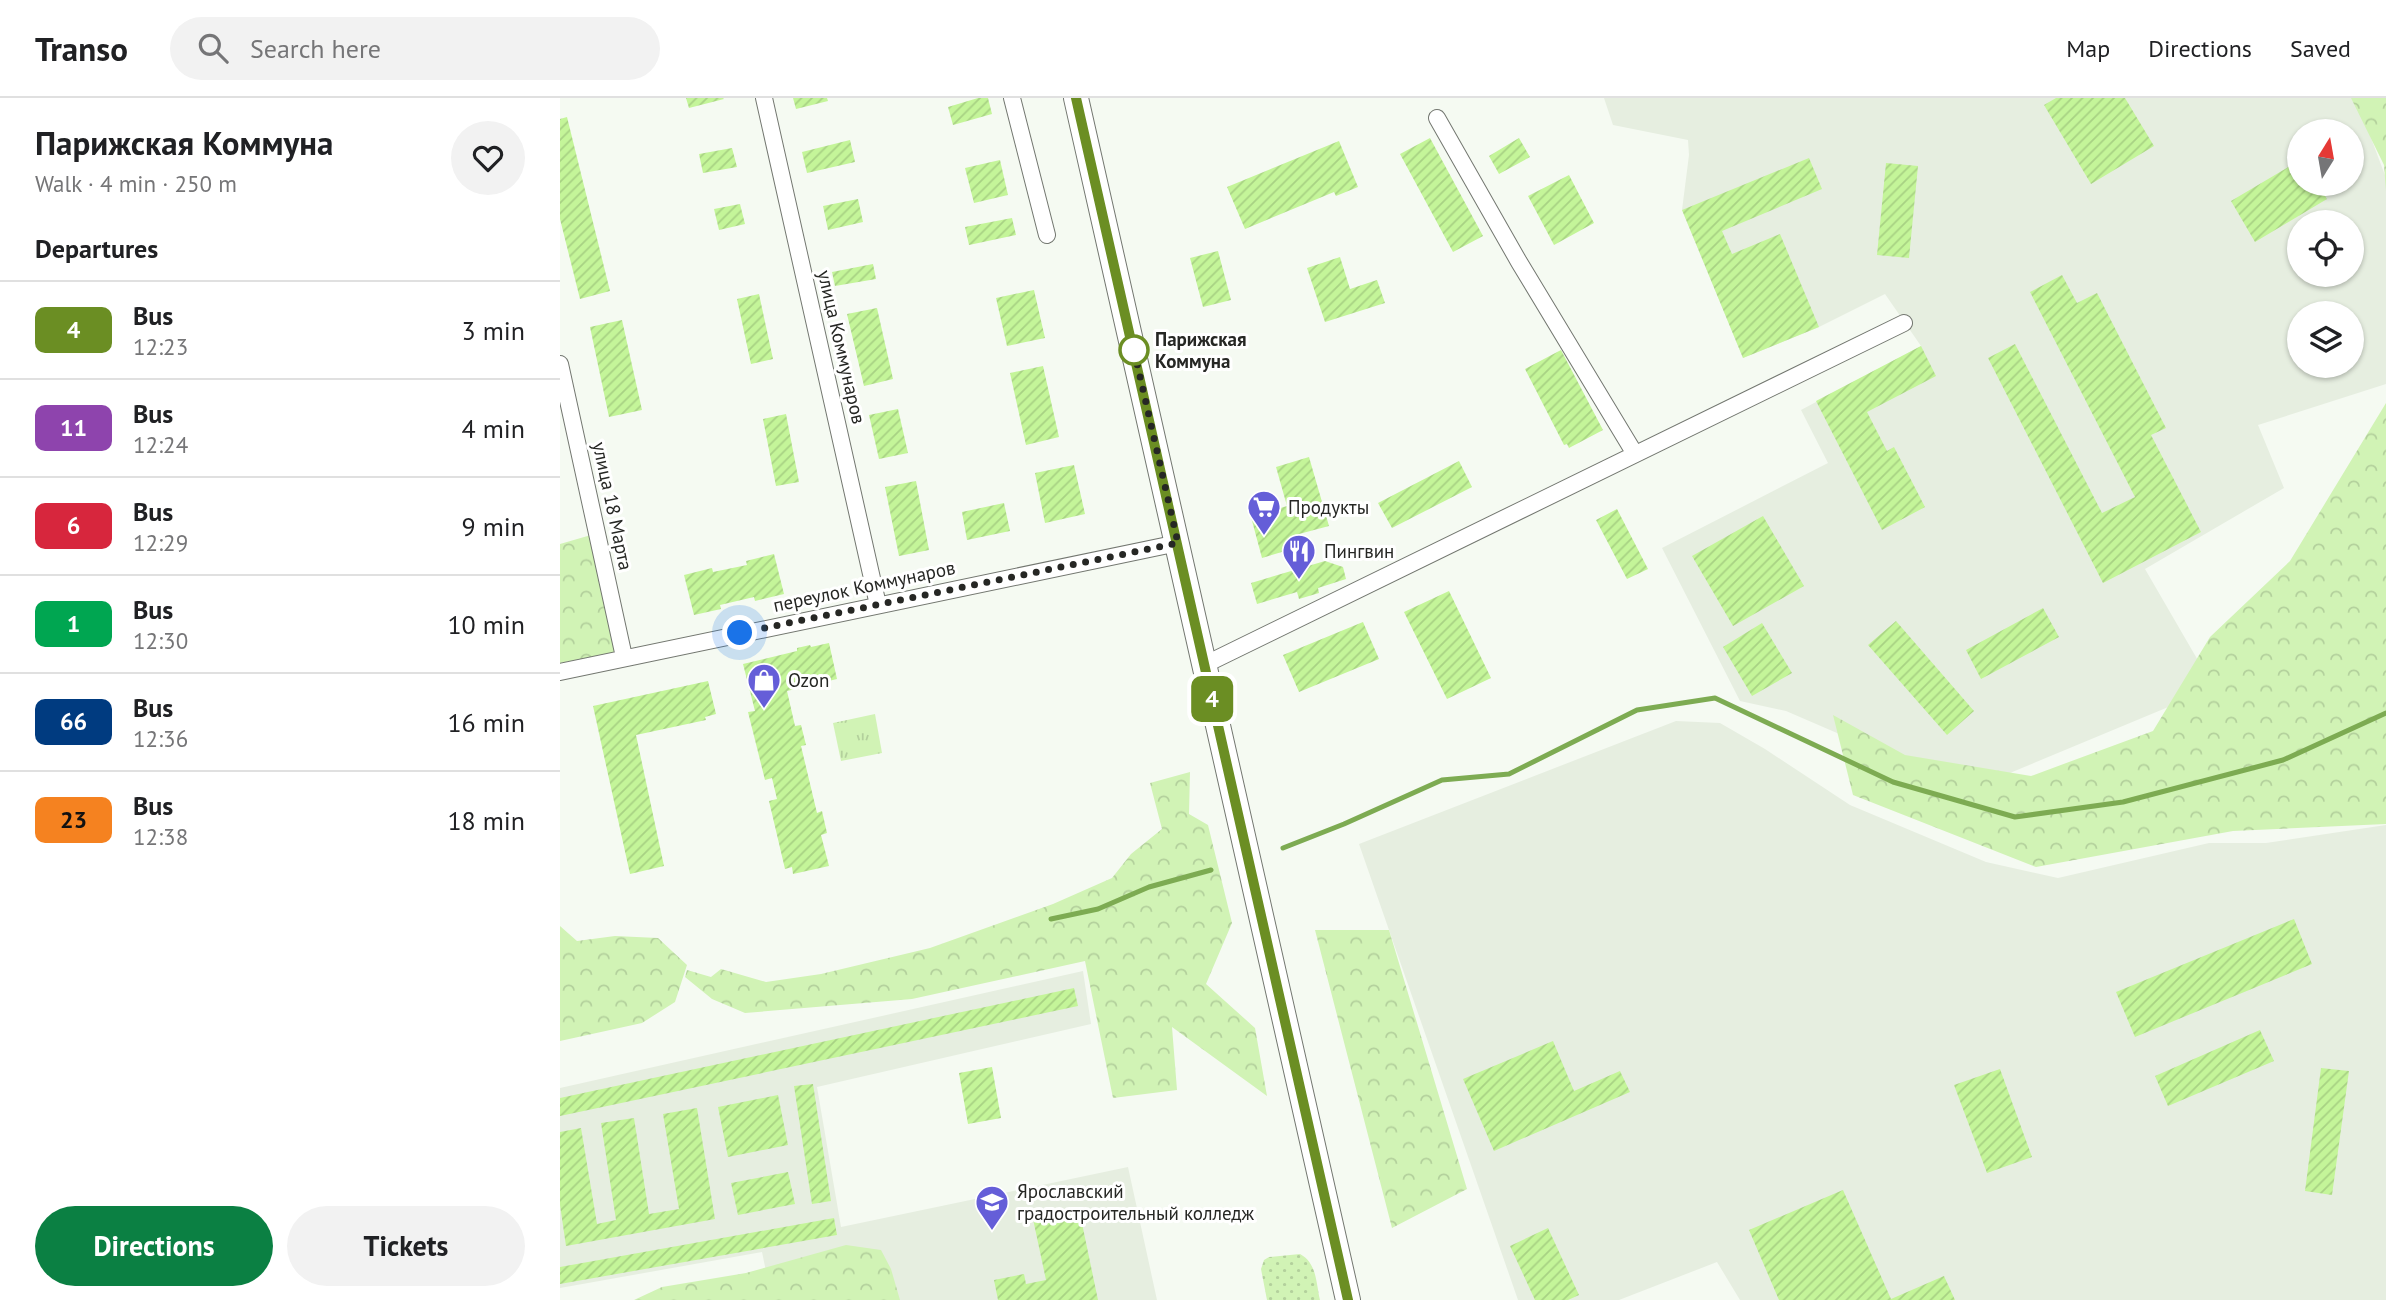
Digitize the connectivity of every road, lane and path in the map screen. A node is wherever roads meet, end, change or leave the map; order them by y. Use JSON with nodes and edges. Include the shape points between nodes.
{"nodes":[{"id":1,"x":764,"y":98,"type":"edge"},
{"id":2,"x":1013,"y":98,"type":"edge"},
{"id":3,"x":1076,"y":98,"type":"edge"},
{"id":4,"x":1437,"y":118,"type":"dead end"},
{"id":5,"x":1046,"y":235,"type":"dead end"},
{"id":6,"x":1904,"y":323,"type":"dead end"},
{"id":7,"x":560,"y":364,"type":"edge"},
{"id":8,"x":1635,"y":454,"type":"junction"},
{"id":9,"x":1178,"y":543,"type":"junction"},
{"id":10,"x":878,"y":605,"type":"junction"},
{"id":11,"x":624,"y":657,"type":"junction"},
{"id":12,"x":1205,"y":665,"type":"junction"},
{"id":13,"x":560,"y":673,"type":"edge"},
{"id":14,"x":1348,"y":1300,"type":"edge"}],
"edges":[{"from":1,"to":10,"type":"street","name":"улица Коммунаров"},
{"from":2,"to":5,"type":"street"},
{"from":3,"to":9,"type":"main road"},
{"from":4,"to":8,"type":"street"},
{"from":6,"to":8,"type":"street"},
{"from":7,"to":11,"type":"street","name":"улица 18 Марта"},
{"from":8,"to":12,"type":"street"},
{"from":9,"to":10,"type":"street","name":"переулок Коммунаров"},
{"from":9,"to":12,"type":"main road"},
{"from":10,"to":11,"type":"street","name":"переулок Коммунаров"},
{"from":11,"to":13,"type":"street","name":"переулок Коммунаров"},
{"from":12,"to":14,"type":"main road"}]}
